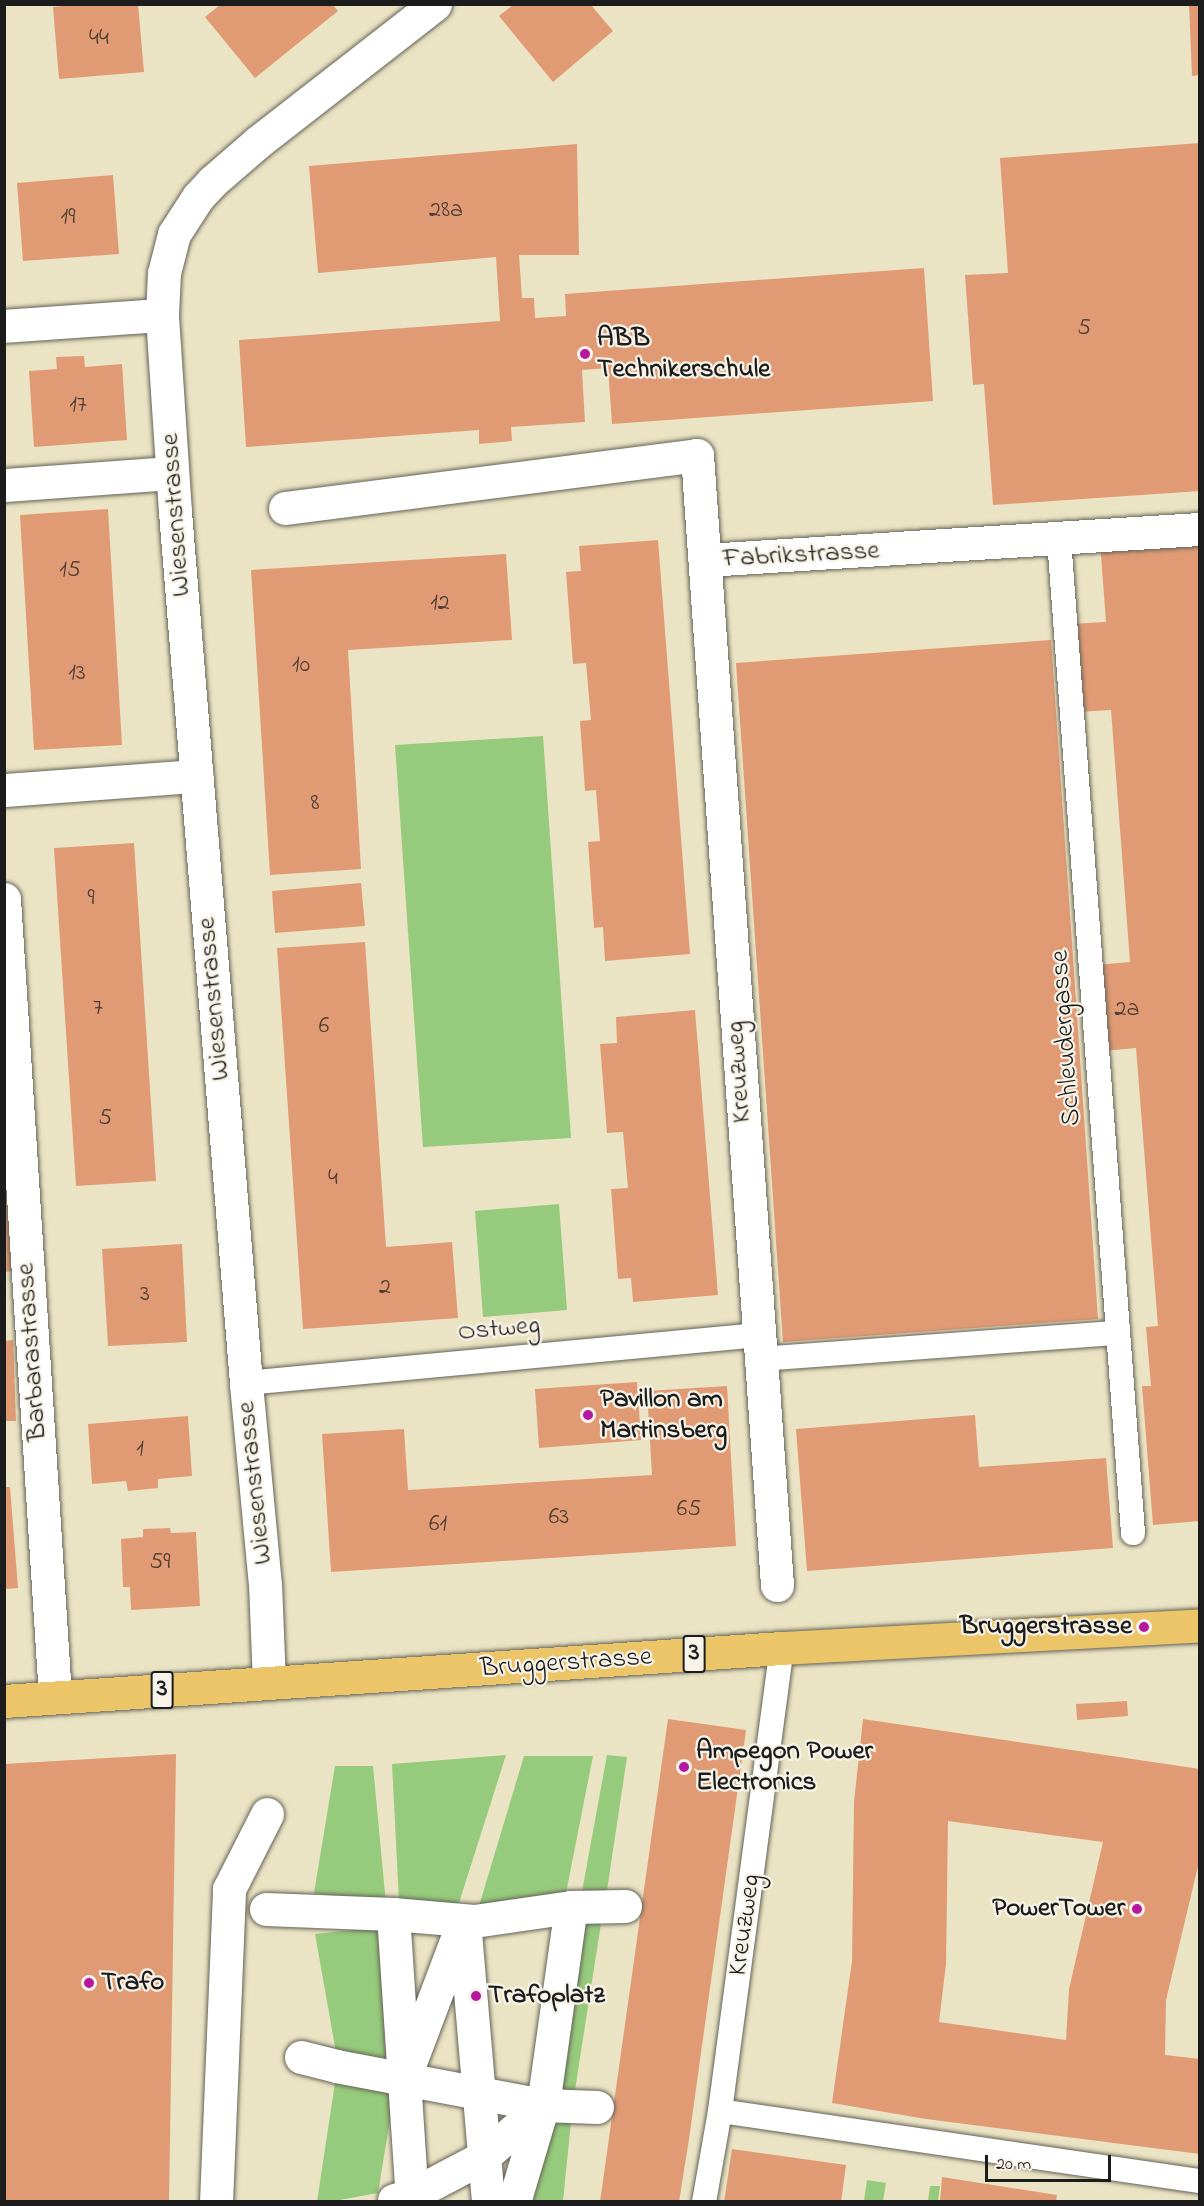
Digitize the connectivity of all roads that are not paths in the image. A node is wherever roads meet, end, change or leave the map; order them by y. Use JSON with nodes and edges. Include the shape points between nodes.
{"nodes":[{"id":1,"x":435,"y":4,"type":"edge"},
{"id":2,"x":162,"y":315,"type":"junction"},
{"id":3,"x":4,"y":326,"type":"edge"},
{"id":4,"x":172,"y":473,"type":"junction"},
{"id":5,"x":4,"y":485,"type":"edge"},
{"id":6,"x":285,"y":508,"type":"dead end"},
{"id":7,"x":1200,"y":529,"type":"edge"},
{"id":8,"x":1059,"y":539,"type":"junction"},
{"id":9,"x":706,"y":560,"type":"junction"},
{"id":10,"x":196,"y":776,"type":"junction"},
{"id":11,"x":4,"y":790,"type":"edge"},
{"id":12,"x":4,"y":899,"type":"edge"},
{"id":13,"x":1118,"y":1333,"type":"junction"},
{"id":14,"x":760,"y":1347,"type":"junction"},
{"id":15,"x":246,"y":1383,"type":"junction"},
{"id":16,"x":1133,"y":1533,"type":"dead end"},
{"id":17,"x":777,"y":1585,"type":"dead end"},
{"id":18,"x":1200,"y":1625,"type":"edge"},
{"id":19,"x":782,"y":1648,"type":"junction"},
{"id":20,"x":269,"y":1683,"type":"junction"},
{"id":21,"x":55,"y":1697,"type":"junction"},
{"id":22,"x":4,"y":1701,"type":"edge"},
{"id":23,"x":267,"y":1814,"type":"dead end"},
{"id":24,"x":625,"y":1906,"type":"dead end"},
{"id":25,"x":571,"y":1907,"type":"junction"},
{"id":26,"x":266,"y":1909,"type":"dead end"},
{"id":27,"x":393,"y":1914,"type":"junction"},
{"id":28,"x":464,"y":1921,"type":"junction"},
{"id":29,"x":301,"y":2057,"type":"dead end"},
{"id":30,"x":404,"y":2079,"type":"junction"},
{"id":31,"x":478,"y":2092,"type":"junction"},
{"id":32,"x":543,"y":2105,"type":"junction"},
{"id":33,"x":597,"y":2107,"type":"dead end"},
{"id":34,"x":720,"y":2111,"type":"junction"},
{"id":35,"x":483,"y":2157,"type":"junction"},
{"id":36,"x":1200,"y":2181,"type":"edge"},
{"id":37,"x":404,"y":2199,"type":"edge"},
{"id":38,"x":216,"y":2202,"type":"edge"},
{"id":39,"x":488,"y":2202,"type":"edge"},
{"id":40,"x":514,"y":2202,"type":"edge"},
{"id":41,"x":704,"y":2202,"type":"edge"}],
"edges":[{"from":1,"to":2,"type":"street","name":"Wiesenstrasse","via":[[258,142],[198,197],[174,234],[168,253]]},
{"from":2,"to":3,"type":"street"},
{"from":2,"to":4,"type":"street","name":"Wiesenstrasse"},
{"from":4,"to":5,"type":"street"},
{"from":4,"to":10,"type":"street","name":"Wiesenstrasse"},
{"from":6,"to":9,"type":"street","name":"Fabrikstrasse","via":[[697,454]]},
{"from":7,"to":8,"type":"street","name":"Fabrikstrasse"},
{"from":8,"to":9,"type":"street","name":"Fabrikstrasse"},
{"from":8,"to":13,"type":"lane","name":"Schleudergasse"},
{"from":9,"to":14,"type":"street","name":"Kreuzweg"},
{"from":10,"to":11,"type":"street"},
{"from":10,"to":15,"type":"street","name":"Wiesenstrasse"},
{"from":12,"to":21,"type":"street","name":"Barbarastrasse"},
{"from":13,"to":14,"type":"lane","name":"Ostweg"},
{"from":13,"to":16,"type":"lane","name":"Schleudergasse"},
{"from":14,"to":15,"type":"lane","name":"Ostweg"},
{"from":14,"to":17,"type":"street","name":"Kreuzweg"},
{"from":15,"to":20,"type":"street","name":"Wiesenstrasse","via":[[266,1585]]},
{"from":18,"to":19,"type":"main road","name":"Bruggerstrasse","number":"3"},
{"from":19,"to":20,"type":"main road","name":"Bruggerstrasse","number":"3"},
{"from":19,"to":34,"type":"lane","name":"Kreuzweg"},
{"from":20,"to":21,"type":"main road","name":"Bruggerstrasse","number":"3"},
{"from":21,"to":22,"type":"main road","name":"Bruggerstrasse","number":"3"},
{"from":23,"to":38,"type":"street","via":[[229,1889]]},
{"from":24,"to":25,"type":"street"},
{"from":25,"to":28,"type":"street"},
{"from":25,"to":32,"type":"street"},
{"from":26,"to":27,"type":"street"},
{"from":27,"to":28,"type":"street"},
{"from":27,"to":30,"type":"street"},
{"from":28,"to":30,"type":"street"},
{"from":28,"to":31,"type":"street"},
{"from":29,"to":30,"type":"street"},
{"from":30,"to":31,"type":"street"},
{"from":30,"to":37,"type":"street"},
{"from":31,"to":32,"type":"street"},
{"from":31,"to":35,"type":"street"},
{"from":32,"to":33,"type":"street"},
{"from":32,"to":35,"type":"street"},
{"from":32,"to":40,"type":"street"},
{"from":34,"to":36,"type":"lane"},
{"from":34,"to":41,"type":"lane","name":"Kreuzweg"},
{"from":35,"to":37,"type":"street"},
{"from":35,"to":39,"type":"street"}]}
